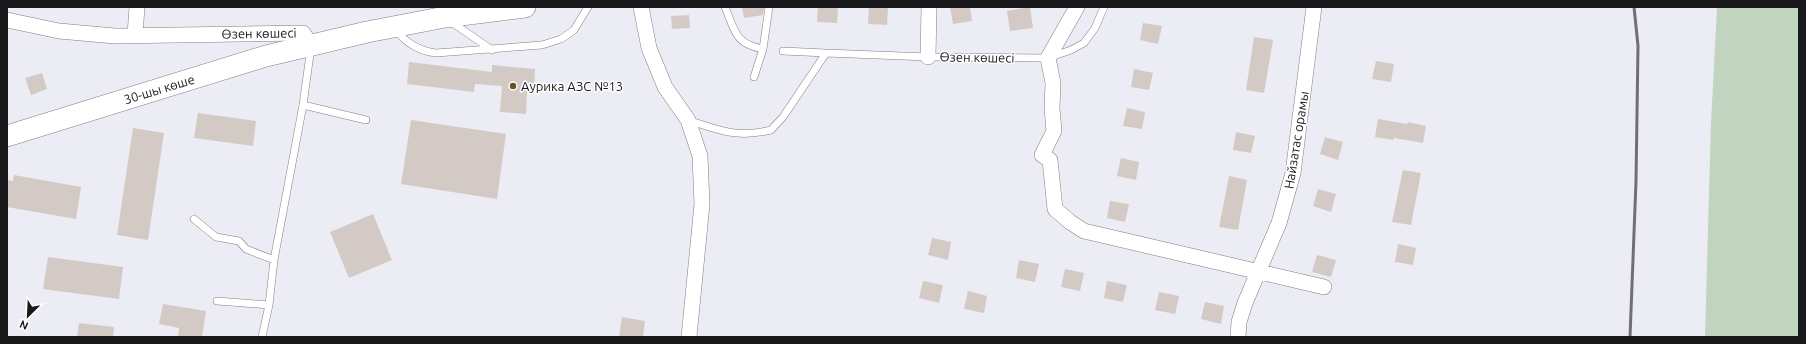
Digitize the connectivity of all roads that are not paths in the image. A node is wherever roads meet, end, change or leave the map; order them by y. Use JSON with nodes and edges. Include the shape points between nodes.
{"nodes":[{"id":1,"x":136,"y":7,"type":"edge"},
{"id":2,"x":525,"y":7,"type":"edge"},
{"id":3,"x":588,"y":7,"type":"edge"},
{"id":4,"x":641,"y":7,"type":"edge"},
{"id":5,"x":725,"y":7,"type":"edge"},
{"id":6,"x":769,"y":7,"type":"edge"},
{"id":7,"x":929,"y":7,"type":"edge"},
{"id":8,"x":1077,"y":7,"type":"edge"},
{"id":9,"x":1104,"y":7,"type":"edge"},
{"id":10,"x":1314,"y":7,"type":"edge"},
{"id":11,"x":445,"y":17,"type":"junction"},
{"id":12,"x":7,"y":20,"type":"edge"},
{"id":13,"x":393,"y":27,"type":"junction"},
{"id":14,"x":134,"y":35,"type":"junction"},
{"id":15,"x":312,"y":46,"type":"junction"},
{"id":16,"x":763,"y":49,"type":"junction"},
{"id":17,"x":492,"y":50,"type":"junction"},
{"id":18,"x":783,"y":51,"type":"dead end"},
{"id":19,"x":826,"y":53,"type":"junction"},
{"id":20,"x":928,"y":56,"type":"junction"},
{"id":21,"x":1048,"y":58,"type":"junction"},
{"id":22,"x":754,"y":77,"type":"dead end"},
{"id":23,"x":303,"y":105,"type":"junction"},
{"id":24,"x":366,"y":120,"type":"dead end"},
{"id":25,"x":688,"y":120,"type":"junction"},
{"id":26,"x":7,"y":136,"type":"edge"},
{"id":27,"x":194,"y":219,"type":"dead end"},
{"id":28,"x":274,"y":260,"type":"junction"},
{"id":29,"x":1258,"y":271,"type":"junction"},
{"id":30,"x":1324,"y":287,"type":"dead end"},
{"id":31,"x":217,"y":301,"type":"dead end"},
{"id":32,"x":268,"y":305,"type":"junction"},
{"id":33,"x":262,"y":337,"type":"edge"},
{"id":34,"x":689,"y":337,"type":"edge"},
{"id":35,"x":1238,"y":337,"type":"edge"}],
"edges":[{"from":1,"to":14,"type":"street"},
{"from":2,"to":11,"type":"main road","name":"Өзен көшесі"},
{"from":3,"to":17,"type":"lane","via":[[574,30],[561,39],[542,45]]},
{"from":4,"to":25,"type":"street","via":[[651,54],[665,87]]},
{"from":5,"to":16,"type":"lane","via":[[742,41],[749,46]]},
{"from":6,"to":16,"type":"lane"},
{"from":7,"to":20,"type":"street"},
{"from":8,"to":21,"type":"street"},
{"from":9,"to":21,"type":"lane","name":"Өзен көшесі","via":[[1095,28],[1084,43]]},
{"from":10,"to":29,"type":"street","name":"Найзатас орамы","via":[[1294,173],[1279,223]]},
{"from":11,"to":13,"type":"main road","name":"Өзен көшесі"},
{"from":11,"to":17,"type":"lane"},
{"from":12,"to":14,"type":"street","name":"Өзен көшесі","via":[[59,31],[115,36]]},
{"from":13,"to":15,"type":"main road","name":"Өзен көшесі"},
{"from":13,"to":17,"type":"lane","via":[[401,36],[424,51],[436,53]]},
{"from":14,"to":15,"type":"street","name":"Өзен көшесі","via":[[303,32]]},
{"from":15,"to":23,"type":"lane"},
{"from":15,"to":26,"type":"main road","name":"30-шы көше","via":[[266,56]]},
{"from":16,"to":22,"type":"lane"},
{"from":18,"to":19,"type":"lane","name":"Өзен көшесі"},
{"from":19,"to":20,"type":"lane","name":"Өзен көшесі"},
{"from":19,"to":25,"type":"lane","via":[[772,130],[741,135],[719,131]]},
{"from":20,"to":21,"type":"lane","name":"Өзен көшесі"},
{"from":21,"to":29,"type":"street","via":[[1053,83],[1054,131],[1042,155],[1050,160],[1055,209],[1084,231]]},
{"from":23,"to":24,"type":"lane"},
{"from":23,"to":28,"type":"lane"},
{"from":25,"to":34,"type":"street","via":[[700,156],[702,204]]},
{"from":27,"to":28,"type":"lane","via":[[216,237],[239,241],[246,249]]},
{"from":28,"to":32,"type":"lane"},
{"from":29,"to":30,"type":"street"},
{"from":29,"to":35,"type":"street","name":"Найзатас орамы","via":[[1239,322]]},
{"from":31,"to":32,"type":"lane"},
{"from":32,"to":33,"type":"lane"}]}
